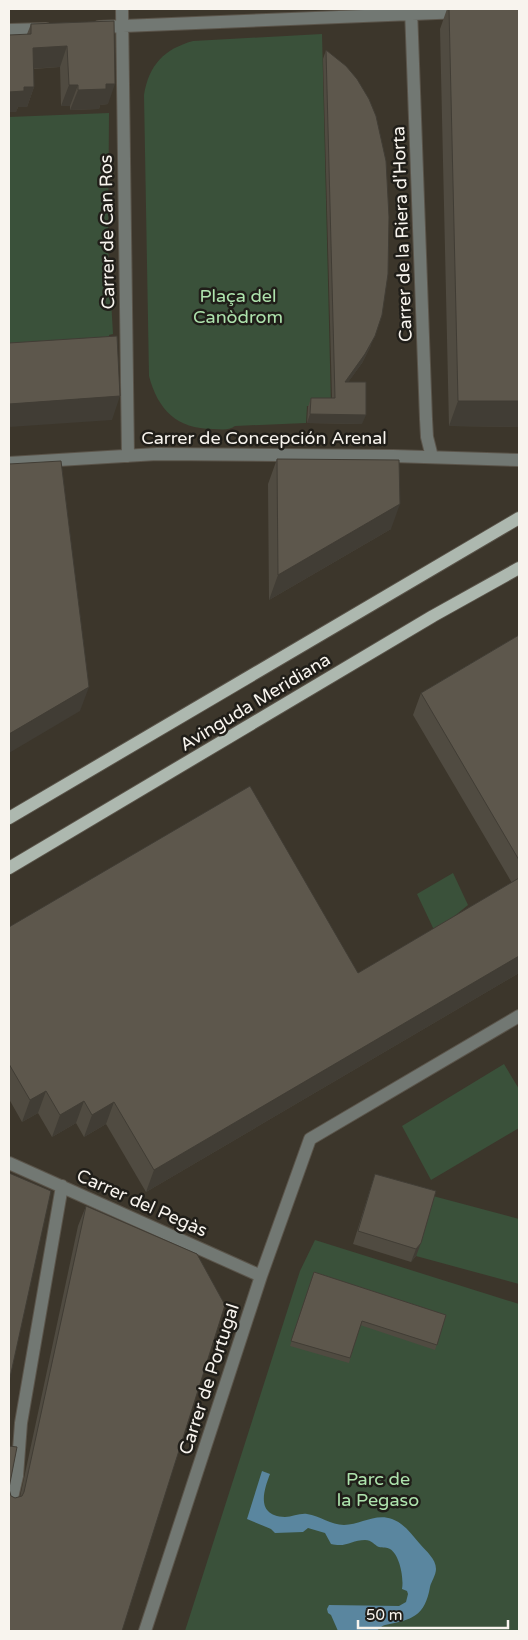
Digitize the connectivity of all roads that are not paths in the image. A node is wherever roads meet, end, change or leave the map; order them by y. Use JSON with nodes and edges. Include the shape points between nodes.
{"nodes":[{"id":1,"x":122,"y":9,"type":"edge"},
{"id":2,"x":470,"y":11,"type":"edge"},
{"id":3,"x":411,"y":12,"type":"edge"},
{"id":4,"x":122,"y":27,"type":"junction"},
{"id":5,"x":55,"y":28,"type":"edge"},
{"id":6,"x":82,"y":28,"type":"edge"},
{"id":7,"x":9,"y":30,"type":"edge"},
{"id":8,"x":128,"y":456,"type":"junction"},
{"id":9,"x":432,"y":457,"type":"junction"},
{"id":10,"x":519,"y":460,"type":"edge"},
{"id":11,"x":9,"y":463,"type":"edge"},
{"id":12,"x":519,"y":518,"type":"edge"},
{"id":13,"x":519,"y":568,"type":"edge"},
{"id":14,"x":9,"y":818,"type":"edge"},
{"id":15,"x":9,"y":868,"type":"edge"},
{"id":16,"x":519,"y":1016,"type":"edge"},
{"id":17,"x":9,"y":1163,"type":"edge"},
{"id":18,"x":62,"y":1186,"type":"junction"},
{"id":19,"x":261,"y":1276,"type":"junction"},
{"id":20,"x":9,"y":1511,"type":"edge"},
{"id":21,"x":145,"y":1631,"type":"edge"}],
"edges":[{"from":1,"to":4,"type":"street","name":"Carrer de Can Ros"},
{"from":2,"to":3,"type":"street"},
{"from":3,"to":4,"type":"street"},
{"from":3,"to":9,"type":"street","name":"Carrer de la Riera d'Horta","via":[[426,419]]},
{"from":4,"to":6,"type":"street"},
{"from":4,"to":8,"type":"street","name":"Carrer de Can Ros"},
{"from":5,"to":7,"type":"street"},
{"from":8,"to":9,"type":"street","name":"Carrer de Concepción Arenal"},
{"from":8,"to":11,"type":"street","name":"Carrer de Concepción Arenal"},
{"from":9,"to":10,"type":"street","name":"Carrer de Concepción Arenal"},
{"from":12,"to":14,"type":"main road","name":"Avinguda Meridiana"},
{"from":13,"to":15,"type":"main road","name":"Avinguda Meridiana"},
{"from":16,"to":19,"type":"street","name":"Carrer de Portugal","via":[[310,1139]]},
{"from":17,"to":18,"type":"street","name":"Carrer del Pegàs"},
{"from":18,"to":19,"type":"street","name":"Carrer del Pegàs"},
{"from":18,"to":20,"type":"street","via":[[20,1423],[17,1476]]},
{"from":19,"to":21,"type":"street","name":"Carrer de Portugal"}]}
